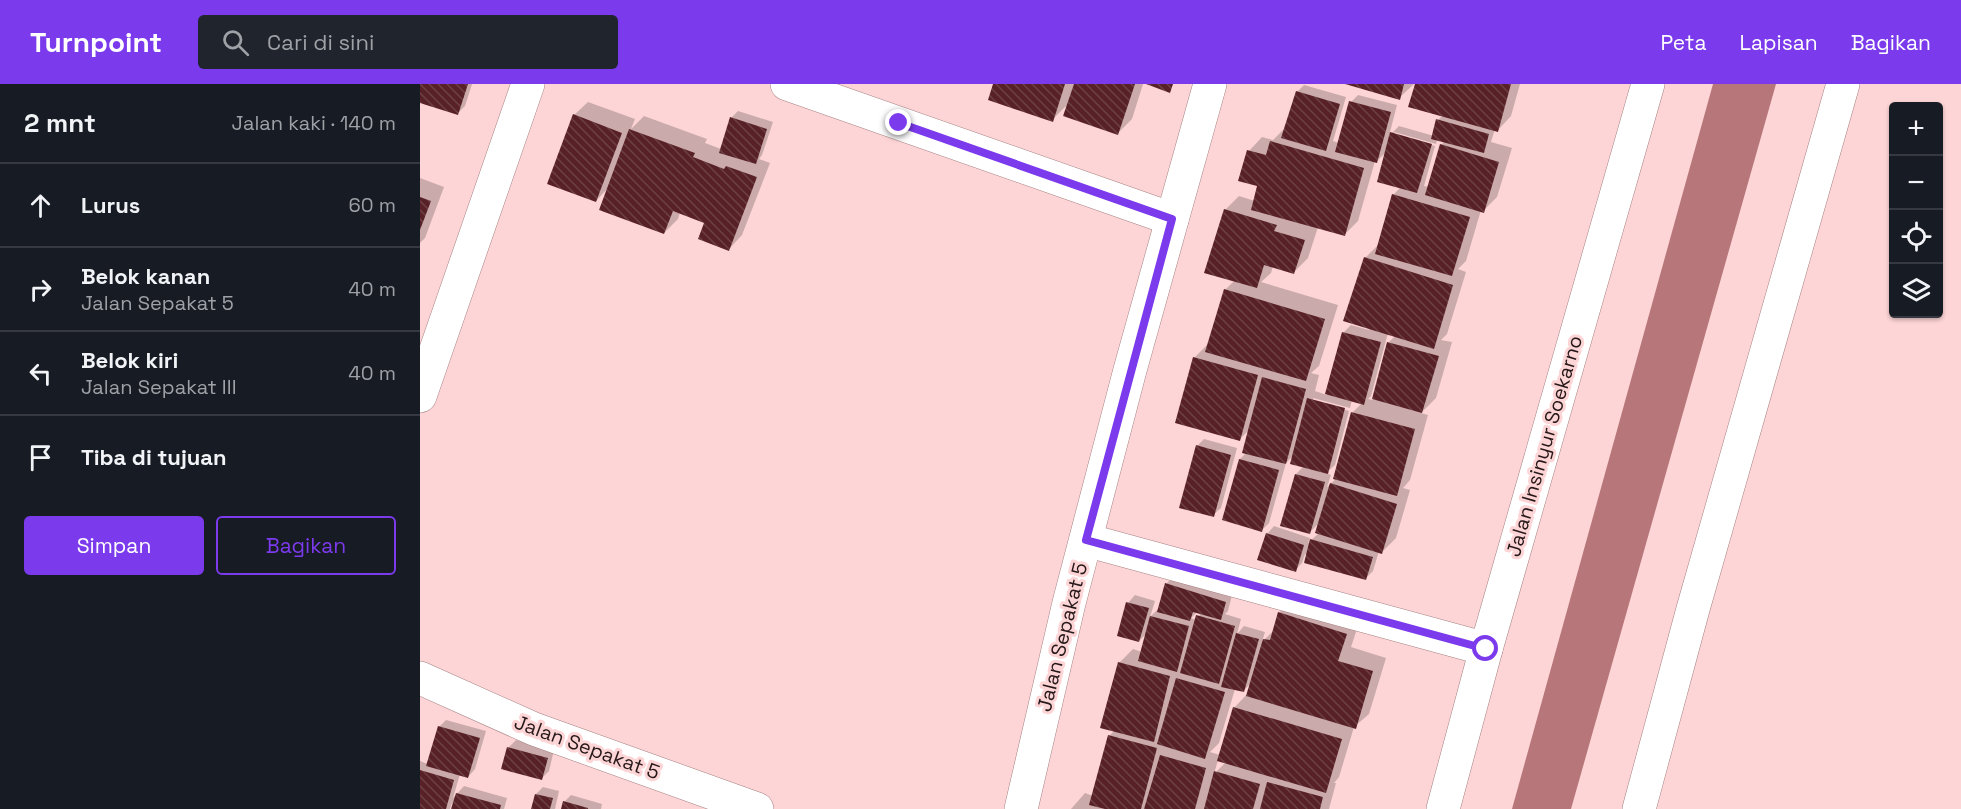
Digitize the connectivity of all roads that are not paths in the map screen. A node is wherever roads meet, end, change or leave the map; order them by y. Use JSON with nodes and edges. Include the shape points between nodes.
{"nodes":[{"id":1,"x":528,"y":84,"type":"edge"},
{"id":2,"x":788,"y":84,"type":"edge"},
{"id":3,"x":1210,"y":84,"type":"edge"},
{"id":4,"x":1648,"y":84,"type":"edge"},
{"id":5,"x":1844,"y":84,"type":"edge"},
{"id":6,"x":1172,"y":219,"type":"junction"},
{"id":7,"x":430,"y":332,"type":"edge"},
{"id":8,"x":420,"y":396,"type":"edge"},
{"id":9,"x":1086,"y":540,"type":"junction"},
{"id":10,"x":1486,"y":649,"type":"junction"},
{"id":11,"x":420,"y":678,"type":"edge"},
{"id":12,"x":757,"y":809,"type":"edge"},
{"id":13,"x":1020,"y":809,"type":"edge"},
{"id":14,"x":1443,"y":809,"type":"edge"},
{"id":15,"x":1639,"y":809,"type":"edge"}],
"edges":[{"from":1,"to":7,"type":"street"},
{"from":2,"to":6,"type":"street"},
{"from":3,"to":6,"type":"street","name":"Jalan Sepakat 5"},
{"from":4,"to":10,"type":"street","name":"Jalan Insinyur Soekarno"},
{"from":5,"to":15,"type":"street"},
{"from":6,"to":9,"type":"street","name":"Jalan Sepakat 5"},
{"from":7,"to":8,"type":"street"},
{"from":9,"to":10,"type":"street"},
{"from":9,"to":13,"type":"street","name":"Jalan Sepakat 5"},
{"from":10,"to":14,"type":"street","name":"Jalan Insinyur Soekarno"},
{"from":11,"to":12,"type":"street","name":"Jalan Sepakat 5","via":[[534,729]]}]}
